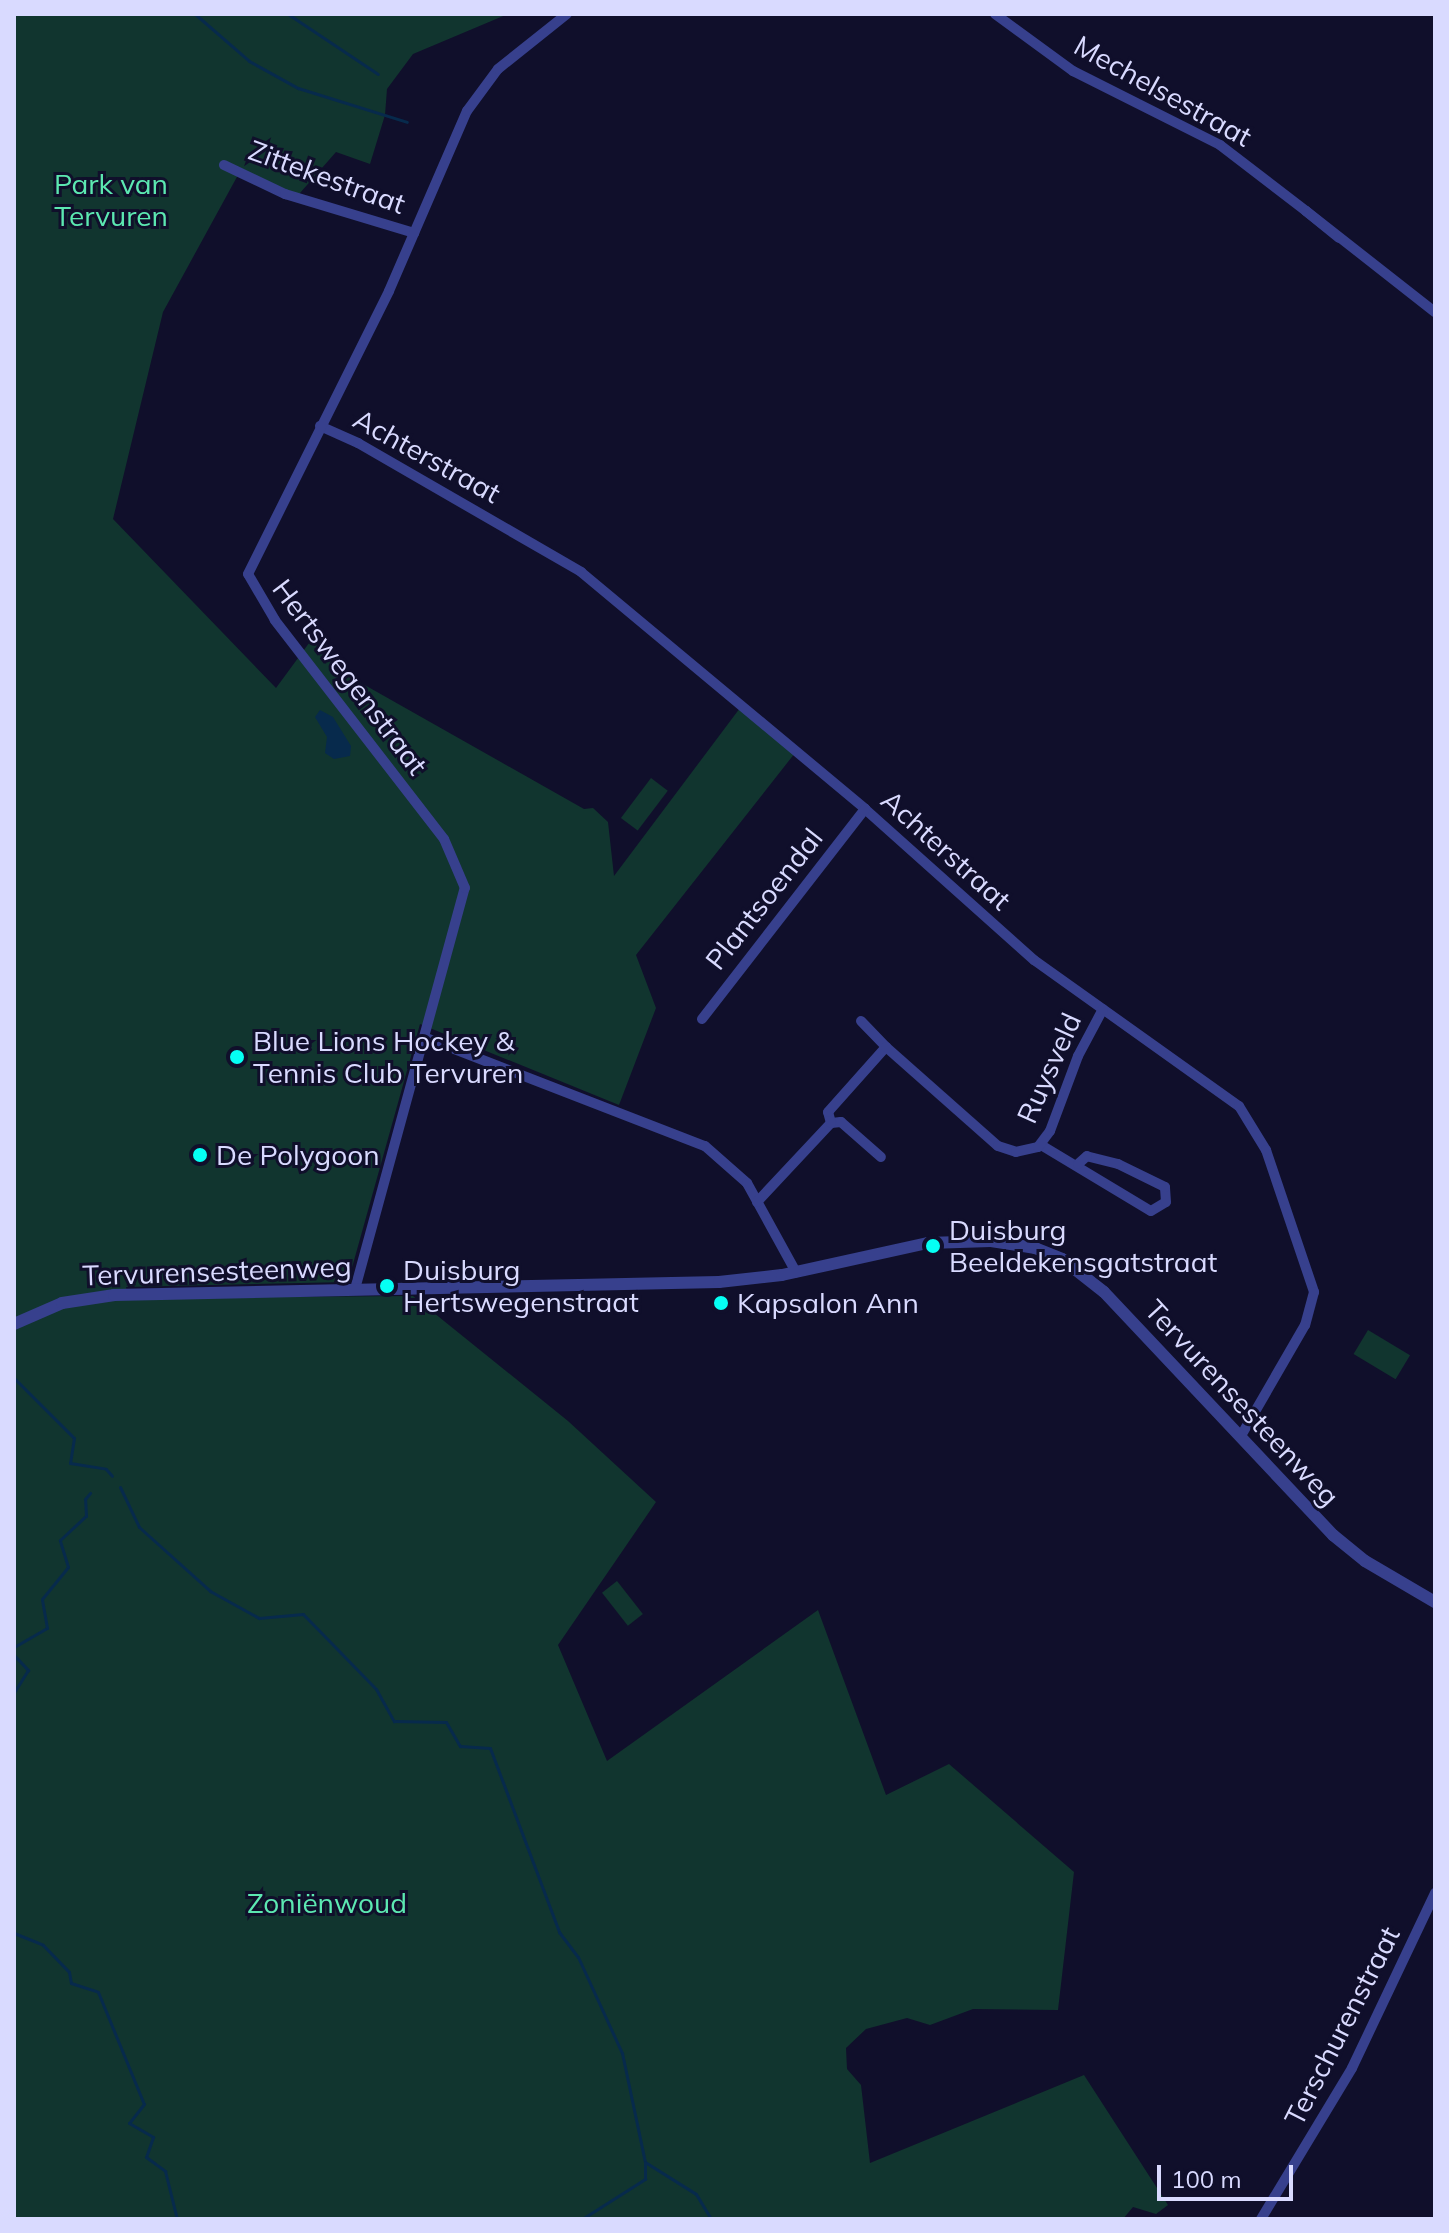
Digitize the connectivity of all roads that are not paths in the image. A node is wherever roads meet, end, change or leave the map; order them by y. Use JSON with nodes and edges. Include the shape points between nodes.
{"nodes":[{"id":1,"x":567,"y":14,"type":"edge"},
{"id":2,"x":995,"y":14,"type":"edge"},
{"id":3,"x":224,"y":165,"type":"dead end"},
{"id":4,"x":414,"y":233,"type":"junction"},
{"id":5,"x":1435,"y":312,"type":"edge"},
{"id":6,"x":320,"y":426,"type":"junction"},
{"id":7,"x":865,"y":809,"type":"junction"},
{"id":8,"x":1103,"y":1009,"type":"junction"},
{"id":9,"x":702,"y":1019,"type":"dead end"},
{"id":10,"x":861,"y":1021,"type":"dead end"},
{"id":11,"x":426,"y":1038,"type":"junction"},
{"id":12,"x":886,"y":1047,"type":"junction"},
{"id":13,"x":831,"y":1123,"type":"junction"},
{"id":14,"x":1041,"y":1145,"type":"junction"},
{"id":15,"x":881,"y":1157,"type":"dead end"},
{"id":16,"x":1078,"y":1164,"type":"junction"},
{"id":17,"x":757,"y":1202,"type":"junction"},
{"id":18,"x":796,"y":1272,"type":"junction"},
{"id":19,"x":355,"y":1289,"type":"junction"},
{"id":20,"x":14,"y":1324,"type":"edge"},
{"id":21,"x":1241,"y":1436,"type":"junction"},
{"id":22,"x":1435,"y":1602,"type":"edge"},
{"id":23,"x":1435,"y":1893,"type":"edge"},
{"id":24,"x":1261,"y":2219,"type":"edge"}],
"edges":[{"from":1,"to":4,"type":"street","name":"Hertswegenstraat","via":[[480,89]]},
{"from":2,"to":5,"type":"street","name":"Mechelsestraat","via":[[1073,71],[1220,145]]},
{"from":3,"to":4,"type":"street","name":"Zittekestraat","via":[[285,194]]},
{"from":4,"to":6,"type":"street","name":"Hertswegenstraat"},
{"from":6,"to":7,"type":"street","name":"Achterstraat","via":[[581,572]]},
{"from":6,"to":11,"type":"street","name":"Hertswegenstraat","via":[[248,580],[458,862],[465,888]]},
{"from":7,"to":8,"type":"street","name":"Achterstraat","via":[[1034,960]]},
{"from":7,"to":9,"type":"street","name":"Plantsoendal"},
{"from":8,"to":14,"type":"street","name":"Ruysveld"},
{"from":8,"to":21,"type":"street","name":"Achterstraat","via":[[1220,1088],[1255,1127],[1310,1275],[1313,1299],[1305,1325]]},
{"from":10,"to":12,"type":"street","name":"Ruysveld"},
{"from":11,"to":17,"type":"street","via":[[705,1146],[729,1162]]},
{"from":11,"to":19,"type":"street","name":"Hertswegenstraat"},
{"from":12,"to":13,"type":"street","via":[[828,1112]]},
{"from":12,"to":14,"type":"street","name":"Ruysveld","via":[[998,1146],[1023,1152]]},
{"from":13,"to":15,"type":"street","via":[[841,1122]]},
{"from":13,"to":17,"type":"street"},
{"from":14,"to":16,"type":"street"},
{"from":16,"to":16,"type":"street","via":[[1101,1185],[1151,1211],[1166,1202],[1165,1187],[1118,1164],[1087,1156]]},
{"from":17,"to":18,"type":"street"},
{"from":18,"to":19,"type":"street","name":"Tervurensesteenweg","via":[[719,1282]]},
{"from":18,"to":21,"type":"street","name":"Tervurensesteenweg","via":[[928,1243],[991,1241],[1035,1248],[1062,1259],[1104,1292]]},
{"from":19,"to":20,"type":"street","name":"Tervurensesteenweg","via":[[114,1295],[62,1303]]},
{"from":21,"to":22,"type":"street","name":"Tervurensesteenweg","via":[[1333,1535],[1365,1561]]},
{"from":23,"to":24,"type":"street","name":"Terschurenstraat","via":[[1352,2068]]}]}
